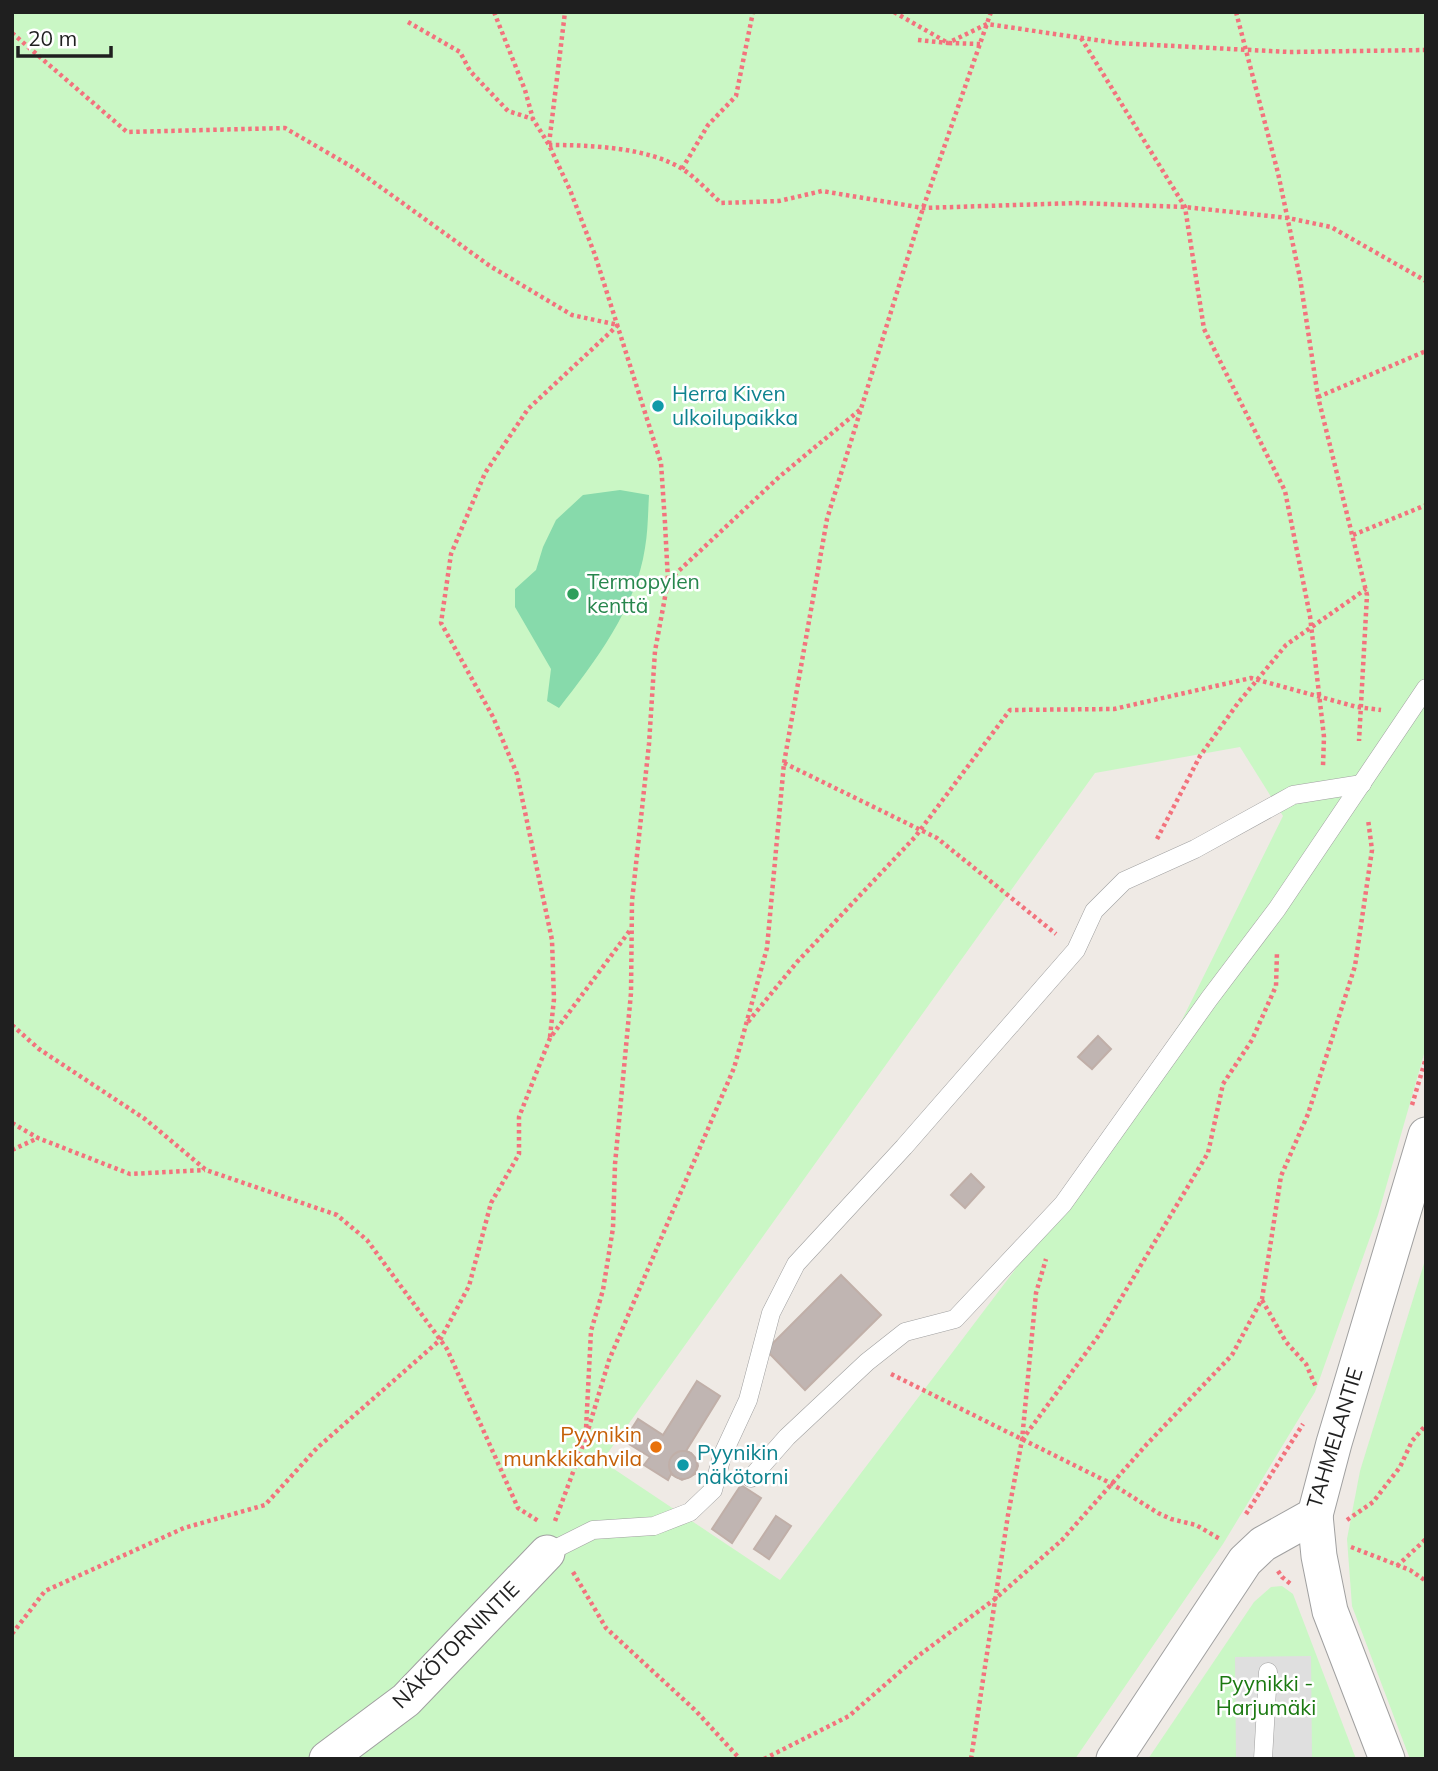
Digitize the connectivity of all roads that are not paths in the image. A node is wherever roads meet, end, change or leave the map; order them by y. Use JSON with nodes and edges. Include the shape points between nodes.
{"nodes":[{"id":1,"x":1426,"y":688,"type":"edge"},
{"id":2,"x":1362,"y":783,"type":"junction"},
{"id":3,"x":1418,"y":1123,"type":"edge"},
{"id":4,"x":751,"y":1478,"type":"dead end"},
{"id":5,"x":1327,"y":1519,"type":"junction"},
{"id":6,"x":550,"y":1541,"type":"joint"},
{"id":7,"x":1268,"y":1672,"type":"dead end"},
{"id":8,"x":327,"y":1759,"type":"edge"},
{"id":9,"x":1114,"y":1759,"type":"edge"},
{"id":10,"x":1262,"y":1759,"type":"edge"},
{"id":11,"x":1387,"y":1759,"type":"edge"}],
"edges":[{"from":1,"to":2,"type":"lane"},
{"from":2,"to":4,"type":"lane","via":[[1277,909],[1063,1204],[955,1319],[905,1332],[787,1437]]},
{"from":2,"to":6,"type":"lane","via":[[1293,795],[1195,849],[1124,881],[1094,911],[1076,950],[796,1264],[771,1313],[748,1400],[722,1456],[713,1490],[690,1512],[654,1526],[593,1530]]},
{"from":3,"to":5,"type":"street","name":"TAHMELANTIE","via":[[1334,1443]]},
{"from":5,"to":9,"type":"street","name":"TAHMELANTIE","via":[[1263,1544],[1245,1561]]},
{"from":5,"to":11,"type":"street","via":[[1319,1556],[1330,1611]]},
{"from":6,"to":8,"type":"street","name":"NÄKÖTORNINTIE","via":[[406,1699]]},
{"from":7,"to":10,"type":"lane"}]}
